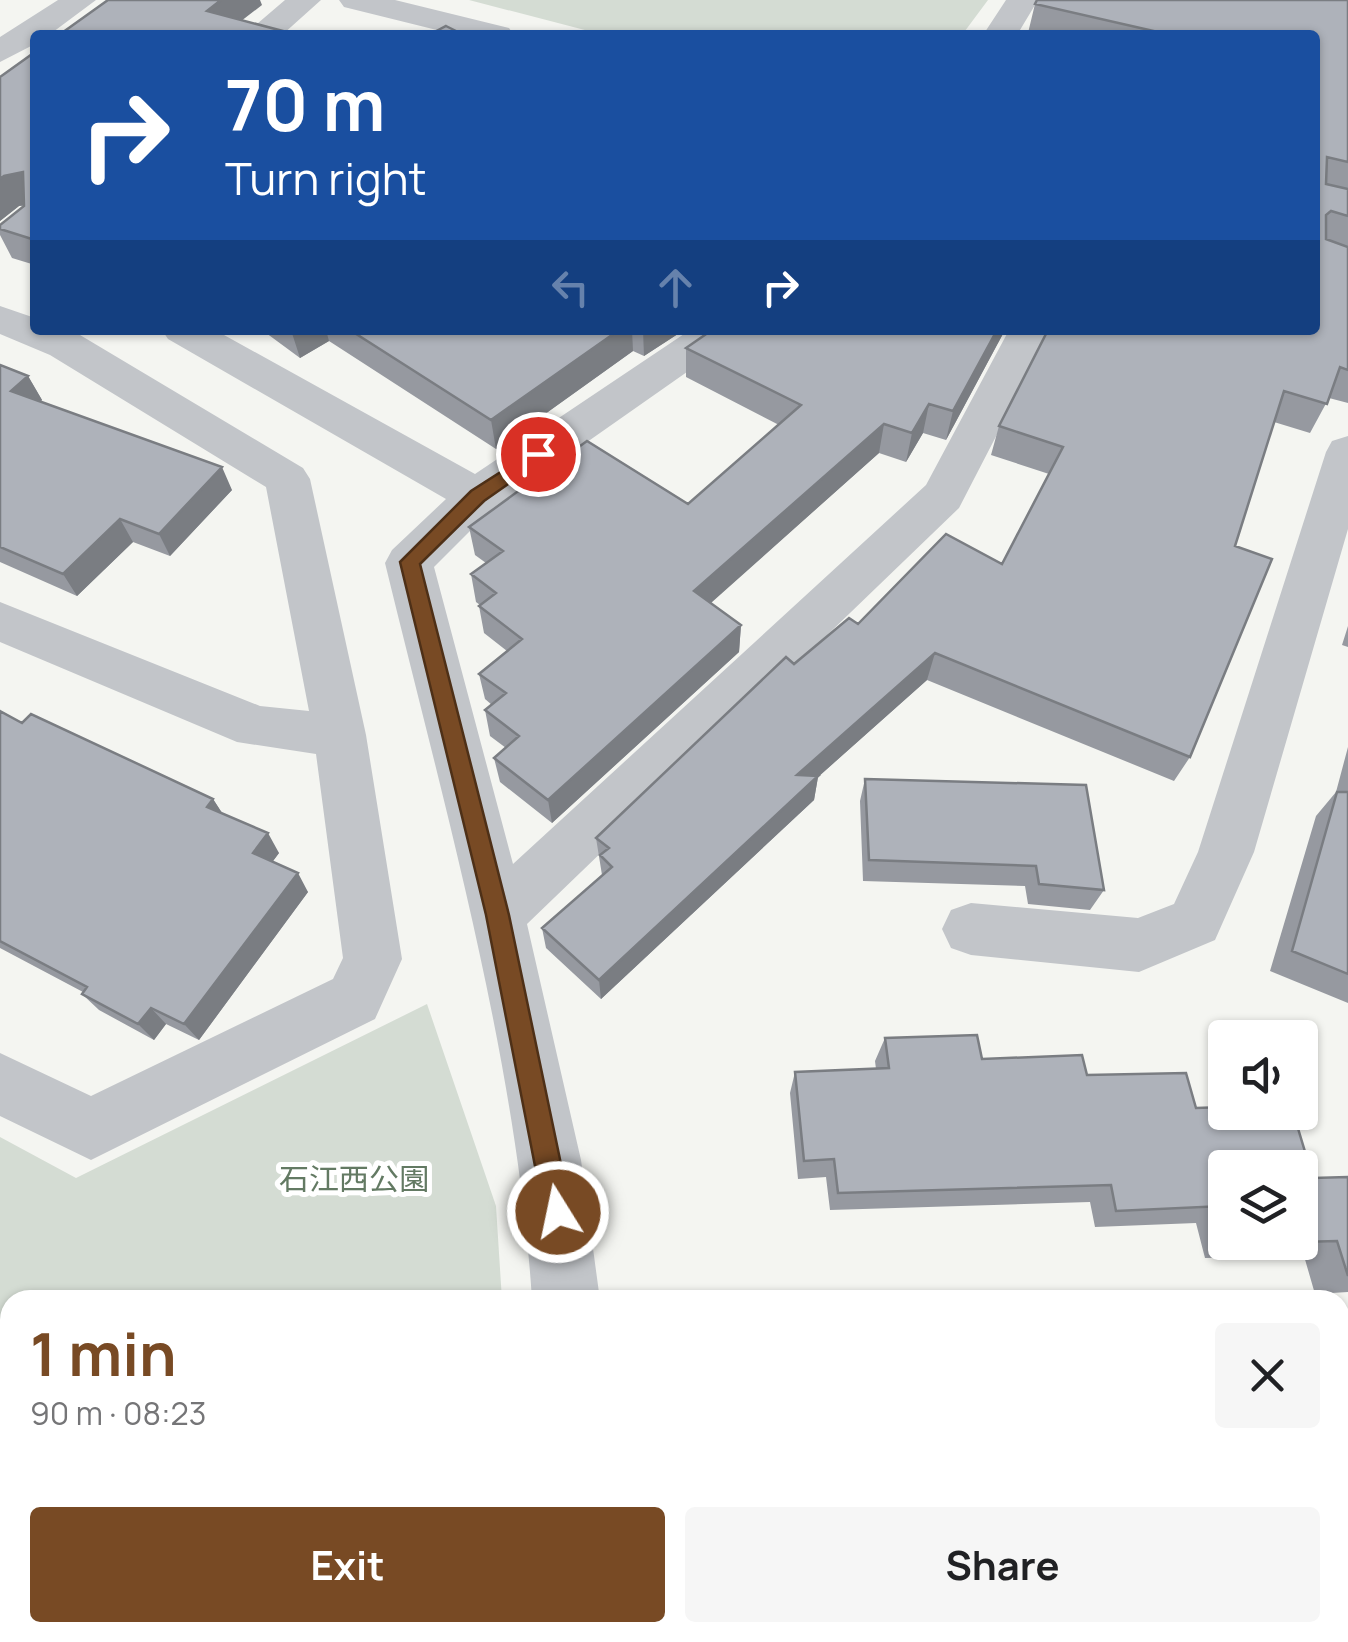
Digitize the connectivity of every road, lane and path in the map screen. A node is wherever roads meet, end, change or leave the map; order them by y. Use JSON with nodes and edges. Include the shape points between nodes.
{"nodes":[{"id":1,"x":80,"y":0,"type":"edge"},
{"id":2,"x":305,"y":0,"type":"edge"},
{"id":3,"x":355,"y":0,"type":"edge"},
{"id":4,"x":1022,"y":0,"type":"edge"},
{"id":5,"x":34,"y":30,"type":"edge"},
{"id":6,"x":267,"y":30,"type":"edge"},
{"id":7,"x":477,"y":30,"type":"edge"},
{"id":8,"x":1003,"y":30,"type":"edge"},
{"id":9,"x":30,"y":32,"type":"edge"},
{"id":10,"x":0,"y":52,"type":"edge"},
{"id":11,"x":0,"y":319,"type":"edge"},
{"id":12,"x":30,"y":331,"type":"edge"},
{"id":13,"x":42,"y":335,"type":"edge"},
{"id":14,"x":192,"y":335,"type":"edge"},
{"id":15,"x":712,"y":335,"type":"edge"},
{"id":16,"x":1027,"y":335,"type":"edge"},
{"id":17,"x":1348,"y":452,"type":"edge"},
{"id":18,"x":477,"y":496,"type":"junction"},
{"id":19,"x":0,"y":621,"type":"edge"},
{"id":20,"x":340,"y":736,"type":"junction"},
{"id":21,"x":498,"y":915,"type":"junction"},
{"id":22,"x":970,"y":929,"type":"dead end"},
{"id":23,"x":0,"y":1083,"type":"edge"},
{"id":24,"x":565,"y":1290,"type":"edge"}],
"edges":[{"from":1,"to":5,"type":"street"},
{"from":2,"to":6,"type":"street"},
{"from":3,"to":7,"type":"street"},
{"from":4,"to":8,"type":"street"},
{"from":9,"to":10,"type":"street"},
{"from":11,"to":12,"type":"street"},
{"from":13,"to":20,"type":"street","via":[[287,479]]},
{"from":14,"to":18,"type":"street"},
{"from":15,"to":18,"type":"street"},
{"from":16,"to":21,"type":"street","via":[[943,496]]},
{"from":17,"to":22,"type":"street","via":[[1226,852],[1195,922],[1139,944]]},
{"from":18,"to":21,"type":"street","via":[[410,562]]},
{"from":19,"to":20,"type":"street","via":[[256,727]]},
{"from":20,"to":23,"type":"street","via":[[373,959],[354,999],[91,1130]]},
{"from":21,"to":24,"type":"street","via":[[540,1115]]}]}
